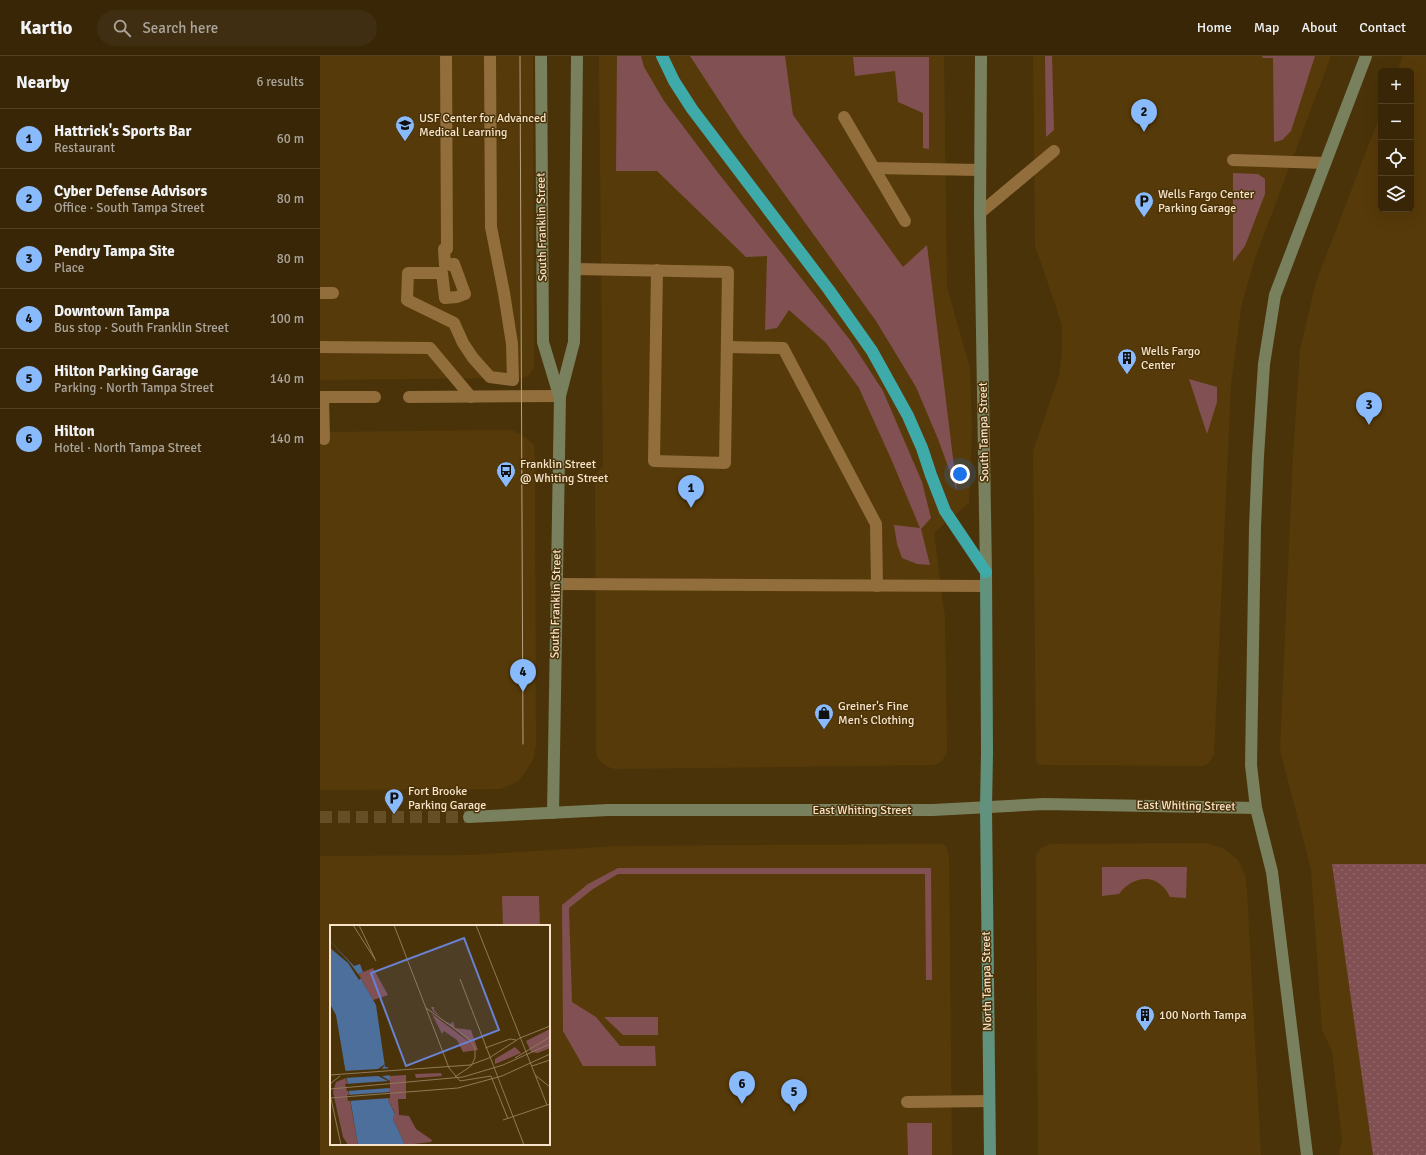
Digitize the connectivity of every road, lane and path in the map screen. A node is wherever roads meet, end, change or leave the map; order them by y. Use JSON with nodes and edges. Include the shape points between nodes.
{"nodes":[{"id":1,"x":446,"y":56,"type":"edge"},
{"id":2,"x":490,"y":56,"type":"edge"},
{"id":3,"x":541,"y":56,"type":"edge"},
{"id":4,"x":577,"y":56,"type":"edge"},
{"id":5,"x":662,"y":56,"type":"edge"},
{"id":6,"x":981,"y":56,"type":"edge"},
{"id":7,"x":1366,"y":56,"type":"edge"},
{"id":8,"x":844,"y":117,"type":"dead end"},
{"id":9,"x":1054,"y":150,"type":"dead end"},
{"id":10,"x":1233,"y":160,"type":"dead end"},
{"id":11,"x":1325,"y":163,"type":"junction"},
{"id":12,"x":874,"y":168,"type":"junction"},
{"id":13,"x":980,"y":170,"type":"junction"},
{"id":14,"x":980,"y":213,"type":"junction"},
{"id":15,"x":905,"y":221,"type":"dead end"},
{"id":16,"x":575,"y":269,"type":"junction"},
{"id":17,"x":657,"y":270,"type":"junction"},
{"id":18,"x":320,"y":293,"type":"edge"},
{"id":19,"x":334,"y":293,"type":"dead end"},
{"id":20,"x":320,"y":347,"type":"edge"},
{"id":21,"x":727,"y":347,"type":"junction"},
{"id":22,"x":560,"y":396,"type":"junction"},
{"id":23,"x":321,"y":397,"type":"edge"},
{"id":24,"x":375,"y":397,"type":"dead end"},
{"id":25,"x":409,"y":397,"type":"dead end"},
{"id":26,"x":471,"y":397,"type":"junction"},
{"id":27,"x":324,"y":439,"type":"dead end"},
{"id":28,"x":986,"y":572,"type":"junction"},
{"id":29,"x":556,"y":584,"type":"junction"},
{"id":30,"x":877,"y":586,"type":"junction"},
{"id":31,"x":986,"y":586,"type":"junction"},
{"id":32,"x":986,"y":808,"type":"junction"},
{"id":33,"x":1256,"y":808,"type":"junction"},
{"id":34,"x":553,"y":813,"type":"junction"},
{"id":35,"x":469,"y":817,"type":"tunnel mouth"},
{"id":36,"x":989,"y":1101,"type":"junction"},
{"id":37,"x":907,"y":1102,"type":"dead end"},
{"id":38,"x":990,"y":1155,"type":"edge"},
{"id":39,"x":1307,"y":1155,"type":"edge"}],
"edges":[{"from":1,"to":2,"type":"street","via":[[445,264],[454,264],[465,294],[445,298],[442,274],[408,273],[407,300],[454,323],[473,358],[490,377],[513,380],[510,329],[491,227]]},
{"from":3,"to":22,"type":"street","name":"South Franklin Street","via":[[543,342]]},
{"from":4,"to":16,"type":"street","name":"South Franklin Street"},
{"from":5,"to":28,"type":"highway","via":[[692,109],[872,351],[916,435],[945,511]]},
{"from":6,"to":13,"type":"street","name":"South Tampa Street"},
{"from":7,"to":11,"type":"street"},
{"from":8,"to":12,"type":"street"},
{"from":9,"to":14,"type":"street"},
{"from":10,"to":11,"type":"street"},
{"from":11,"to":33,"type":"street","via":[[1275,295],[1264,364],[1255,527],[1251,765]]},
{"from":12,"to":13,"type":"street"},
{"from":12,"to":15,"type":"street"},
{"from":13,"to":14,"type":"street","name":"South Tampa Street"},
{"from":14,"to":28,"type":"street","name":"South Tampa Street"},
{"from":16,"to":17,"type":"street"},
{"from":16,"to":22,"type":"street","name":"South Franklin Street","via":[[574,342]]},
{"from":17,"to":21,"type":"street","via":[[728,272]]},
{"from":17,"to":21,"type":"street","via":[[654,461],[725,463]]},
{"from":18,"to":19,"type":"street"},
{"from":20,"to":26,"type":"street","via":[[430,348]]},
{"from":21,"to":30,"type":"street","via":[[783,348],[876,524]]},
{"from":22,"to":26,"type":"street"},
{"from":22,"to":29,"type":"street","name":"South Franklin Street"},
{"from":23,"to":24,"type":"street"},
{"from":23,"to":27,"type":"street"},
{"from":25,"to":26,"type":"street"},
{"from":28,"to":31,"type":"main road","name":"South Tampa Street"},
{"from":29,"to":30,"type":"street"},
{"from":29,"to":34,"type":"street","name":"South Franklin Street"},
{"from":30,"to":31,"type":"street"},
{"from":31,"to":32,"type":"main road","name":"South Tampa Street"},
{"from":32,"to":33,"type":"street","name":"East Whiting Street","via":[[1044,804]]},
{"from":32,"to":34,"type":"street","name":"East Whiting Street","via":[[608,810]]},
{"from":32,"to":36,"type":"main road","name":"North Tampa Street"},
{"from":33,"to":39,"type":"street","via":[[1272,872]]},
{"from":34,"to":35,"type":"street","name":"East Whiting Street"},
{"from":36,"to":37,"type":"street"},
{"from":36,"to":38,"type":"main road","name":"North Tampa Street"}]}
